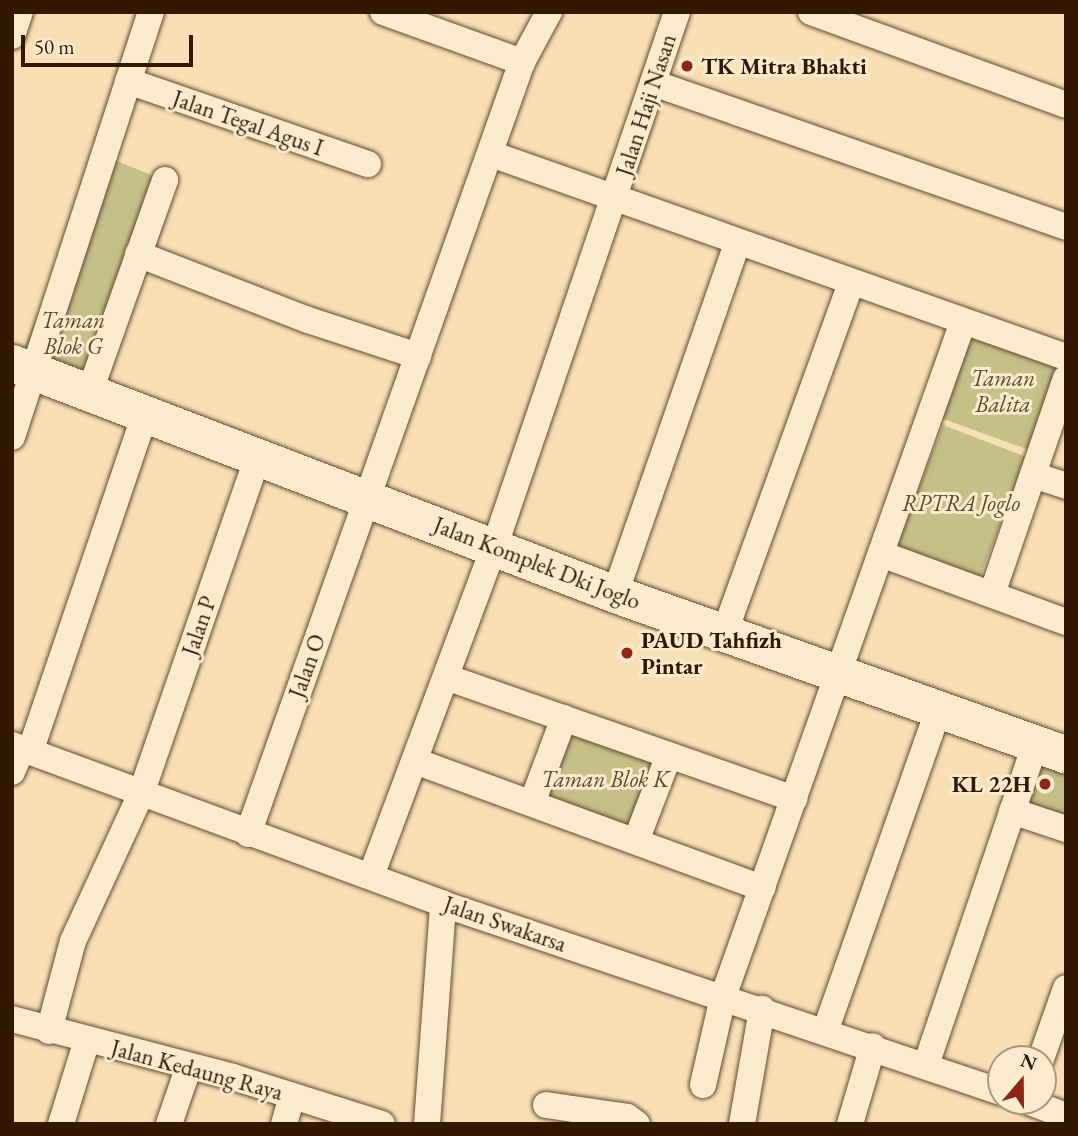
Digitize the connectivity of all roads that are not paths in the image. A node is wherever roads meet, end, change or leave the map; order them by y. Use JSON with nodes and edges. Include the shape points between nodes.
{"nodes":[{"id":1,"x":20,"y":12,"type":"edge"},
{"id":2,"x":150,"y":12,"type":"edge"},
{"id":3,"x":383,"y":12,"type":"edge"},
{"id":4,"x":549,"y":12,"type":"edge"},
{"id":5,"x":677,"y":12,"type":"edge"},
{"id":6,"x":811,"y":12,"type":"edge"},
{"id":7,"x":12,"y":36,"type":"edge"},
{"id":8,"x":522,"y":62,"type":"junction"},
{"id":9,"x":128,"y":82,"type":"junction"},
{"id":10,"x":653,"y":83,"type":"junction"},
{"id":11,"x":1066,"y":105,"type":"edge"},
{"id":12,"x":492,"y":154,"type":"junction"},
{"id":13,"x":368,"y":163,"type":"dead end"},
{"id":14,"x":165,"y":180,"type":"dead end"},
{"id":15,"x":615,"y":197,"type":"junction"},
{"id":16,"x":1066,"y":227,"type":"edge"},
{"id":17,"x":737,"y":243,"type":"junction"},
{"id":18,"x":138,"y":254,"type":"junction"},
{"id":19,"x":851,"y":283,"type":"junction"},
{"id":20,"x":963,"y":322,"type":"junction"},
{"id":21,"x":418,"y":356,"type":"junction"},
{"id":22,"x":1066,"y":357,"type":"edge"},
{"id":23,"x":24,"y":367,"type":"edge"},
{"id":24,"x":1066,"y":378,"type":"edge"},
{"id":25,"x":90,"y":391,"type":"junction"},
{"id":26,"x":145,"y":415,"type":"junction"},
{"id":27,"x":12,"y":437,"type":"edge"},
{"id":28,"x":258,"y":457,"type":"junction"},
{"id":29,"x":1033,"y":475,"type":"junction"},
{"id":30,"x":1066,"y":486,"type":"edge"},
{"id":31,"x":367,"y":498,"type":"junction"},
{"id":32,"x":495,"y":545,"type":"junction"},
{"id":33,"x":881,"y":554,"type":"junction"},
{"id":34,"x":615,"y":594,"type":"junction"},
{"id":35,"x":992,"y":594,"type":"junction"},
{"id":36,"x":1066,"y":622,"type":"edge"},
{"id":37,"x":724,"y":635,"type":"junction"},
{"id":38,"x":838,"y":675,"type":"junction"},
{"id":39,"x":446,"y":677,"type":"junction"},
{"id":40,"x":938,"y":711,"type":"junction"},
{"id":41,"x":564,"y":718,"type":"junction"},
{"id":42,"x":1050,"y":749,"type":"edge"},
{"id":43,"x":19,"y":755,"type":"edge"},
{"id":44,"x":669,"y":755,"type":"junction"},
{"id":45,"x":415,"y":761,"type":"junction"},
{"id":46,"x":141,"y":794,"type":"junction"},
{"id":47,"x":793,"y":799,"type":"junction"},
{"id":48,"x":532,"y":803,"type":"junction"},
{"id":49,"x":1012,"y":811,"type":"junction"},
{"id":50,"x":1066,"y":830,"type":"edge"},
{"id":51,"x":248,"y":834,"type":"junction"},
{"id":52,"x":636,"y":841,"type":"junction"},
{"id":53,"x":371,"y":876,"type":"junction"},
{"id":54,"x":762,"y":888,"type":"junction"},
{"id":55,"x":443,"y":904,"type":"junction"},
{"id":56,"x":1066,"y":988,"type":"edge"},
{"id":57,"x":723,"y":998,"type":"junction"},
{"id":58,"x":762,"y":1010,"type":"junction"},
{"id":59,"x":12,"y":1019,"type":"edge"},
{"id":60,"x":826,"y":1029,"type":"junction"},
{"id":61,"x":49,"y":1031,"type":"junction"},
{"id":62,"x":87,"y":1040,"type":"junction"},
{"id":63,"x":1046,"y":1045,"type":"edge"},
{"id":64,"x":873,"y":1046,"type":"junction"},
{"id":65,"x":926,"y":1065,"type":"junction"},
{"id":66,"x":189,"y":1066,"type":"junction"},
{"id":67,"x":703,"y":1084,"type":"dead end"},
{"id":68,"x":987,"y":1087,"type":"edge"},
{"id":69,"x":292,"y":1096,"type":"junction"},
{"id":70,"x":546,"y":1105,"type":"dead end"},
{"id":71,"x":61,"y":1124,"type":"edge"},
{"id":72,"x":169,"y":1124,"type":"edge"},
{"id":73,"x":284,"y":1124,"type":"edge"},
{"id":74,"x":382,"y":1124,"type":"edge"},
{"id":75,"x":427,"y":1124,"type":"edge"},
{"id":76,"x":637,"y":1124,"type":"edge"},
{"id":77,"x":742,"y":1124,"type":"edge"},
{"id":78,"x":850,"y":1124,"type":"edge"}],
"edges":[{"from":1,"to":7,"type":"street"},
{"from":2,"to":9,"type":"street"},
{"from":3,"to":8,"type":"street"},
{"from":4,"to":8,"type":"street","name":"Jalan O"},
{"from":5,"to":10,"type":"street","name":"Jalan Haji Nasan"},
{"from":6,"to":11,"type":"street"},
{"from":8,"to":12,"type":"street","name":"Jalan O"},
{"from":9,"to":13,"type":"street","name":"Jalan Tegal Agus I"},
{"from":9,"to":23,"type":"street"},
{"from":10,"to":15,"type":"street","name":"Jalan Haji Nasan"},
{"from":10,"to":16,"type":"street"},
{"from":12,"to":15,"type":"street"},
{"from":12,"to":21,"type":"street","name":"Jalan O"},
{"from":14,"to":18,"type":"street"},
{"from":15,"to":17,"type":"street"},
{"from":15,"to":32,"type":"street","name":"Jalan Haji Nasan"},
{"from":17,"to":19,"type":"street"},
{"from":17,"to":34,"type":"street"},
{"from":18,"to":21,"type":"street","via":[[308,320]]},
{"from":18,"to":25,"type":"street"},
{"from":19,"to":20,"type":"street"},
{"from":19,"to":37,"type":"street"},
{"from":20,"to":22,"type":"street"},
{"from":20,"to":33,"type":"street"},
{"from":21,"to":31,"type":"street","name":"Jalan O"},
{"from":23,"to":25,"type":"street","name":"Jalan Komplek Dki Joglo"},
{"from":23,"to":27,"type":"street"},
{"from":24,"to":29,"type":"street"},
{"from":25,"to":26,"type":"street","name":"Jalan Komplek Dki Joglo"},
{"from":26,"to":28,"type":"street","name":"Jalan Komplek Dki Joglo"},
{"from":26,"to":43,"type":"street"},
{"from":28,"to":31,"type":"street","name":"Jalan Komplek Dki Joglo"},
{"from":28,"to":46,"type":"street","name":"Jalan P"},
{"from":29,"to":30,"type":"street"},
{"from":29,"to":35,"type":"street"},
{"from":31,"to":32,"type":"street","name":"Jalan Komplek Dki Joglo"},
{"from":31,"to":51,"type":"street","name":"Jalan O"},
{"from":32,"to":34,"type":"street","name":"Jalan Komplek Dki Joglo"},
{"from":32,"to":39,"type":"street","name":"Jalan Haji Nasan"},
{"from":33,"to":35,"type":"street"},
{"from":33,"to":38,"type":"street"},
{"from":34,"to":37,"type":"street","name":"Jalan Komplek Dki Joglo"},
{"from":35,"to":36,"type":"street"},
{"from":37,"to":38,"type":"street","name":"Jalan Komplek Dki Joglo"},
{"from":38,"to":40,"type":"street","name":"Jalan Komplek Dki Joglo"},
{"from":38,"to":47,"type":"street"},
{"from":39,"to":41,"type":"street"},
{"from":39,"to":45,"type":"street","name":"Jalan Haji Nasan"},
{"from":40,"to":42,"type":"street","name":"Jalan Komplek Dki Joglo"},
{"from":40,"to":60,"type":"street"},
{"from":41,"to":44,"type":"street"},
{"from":41,"to":48,"type":"street"},
{"from":42,"to":49,"type":"street"},
{"from":43,"to":46,"type":"street","name":"Jalan Swakarsa"},
{"from":44,"to":47,"type":"street"},
{"from":44,"to":52,"type":"street"},
{"from":45,"to":48,"type":"street"},
{"from":45,"to":53,"type":"street","name":"Jalan Haji Nasan"},
{"from":46,"to":51,"type":"street","name":"Jalan Swakarsa"},
{"from":46,"to":61,"type":"street","name":"Jalan P","via":[[73,941]]},
{"from":47,"to":54,"type":"street"},
{"from":48,"to":52,"type":"street"},
{"from":49,"to":50,"type":"street"},
{"from":49,"to":65,"type":"street"},
{"from":51,"to":53,"type":"street","name":"Jalan Swakarsa"},
{"from":52,"to":54,"type":"street"},
{"from":53,"to":55,"type":"street","name":"Jalan Swakarsa"},
{"from":54,"to":57,"type":"street"},
{"from":55,"to":57,"type":"street","name":"Jalan Swakarsa"},
{"from":55,"to":75,"type":"street"},
{"from":56,"to":63,"type":"street"},
{"from":57,"to":58,"type":"street","name":"Jalan Swakarsa"},
{"from":57,"to":67,"type":"street"},
{"from":58,"to":60,"type":"street","name":"Jalan Swakarsa"},
{"from":58,"to":77,"type":"street"},
{"from":59,"to":61,"type":"street","name":"Jalan Kedaung Raya"},
{"from":60,"to":64,"type":"street","name":"Jalan Swakarsa"},
{"from":61,"to":62,"type":"street","name":"Jalan Kedaung Raya"},
{"from":62,"to":66,"type":"street","name":"Jalan Kedaung Raya"},
{"from":62,"to":71,"type":"street"},
{"from":64,"to":65,"type":"street","name":"Jalan Swakarsa"},
{"from":64,"to":78,"type":"street"},
{"from":65,"to":68,"type":"street","name":"Jalan Swakarsa"},
{"from":66,"to":69,"type":"street","name":"Jalan Kedaung Raya"},
{"from":66,"to":72,"type":"street"},
{"from":69,"to":73,"type":"street"},
{"from":69,"to":74,"type":"street","name":"Jalan Kedaung Raya"},
{"from":70,"to":76,"type":"street","via":[[627,1117]]}]}
